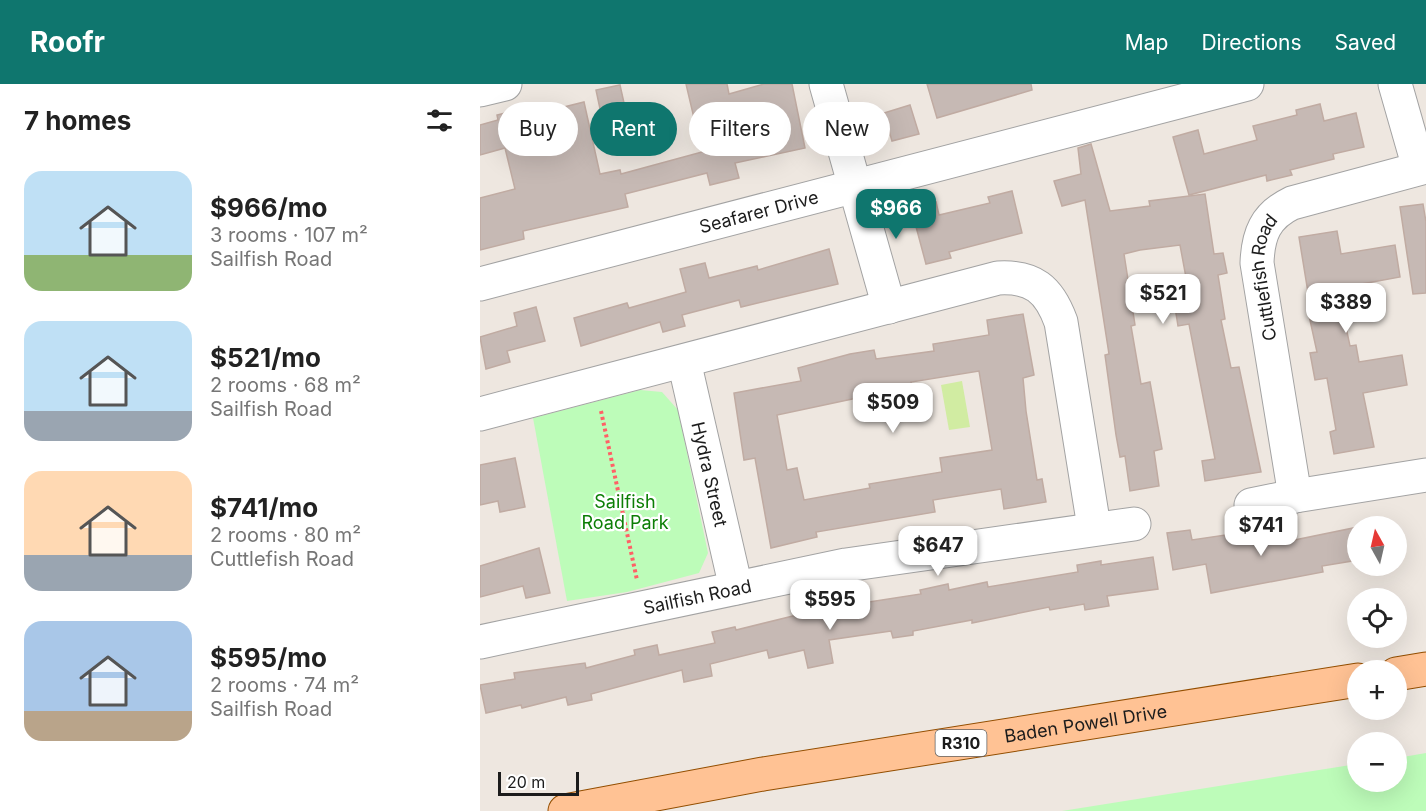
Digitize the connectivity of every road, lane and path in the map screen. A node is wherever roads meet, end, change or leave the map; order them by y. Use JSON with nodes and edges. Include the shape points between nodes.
{"nodes":[{"id":1,"x":505,"y":84,"type":"edge"},
{"id":2,"x":826,"y":84,"type":"edge"},
{"id":3,"x":1247,"y":84,"type":"edge"},
{"id":4,"x":1395,"y":84,"type":"edge"},
{"id":5,"x":480,"y":90,"type":"edge"},
{"id":6,"x":1422,"y":168,"type":"edge"},
{"id":7,"x":853,"y":187,"type":"junction"},
{"id":8,"x":480,"y":284,"type":"edge"},
{"id":9,"x":889,"y":307,"type":"junction"},
{"id":10,"x":684,"y":361,"type":"junction"},
{"id":11,"x":595,"y":384,"type":"junction"},
{"id":12,"x":480,"y":414,"type":"edge"},
{"id":13,"x":1426,"y":476,"type":"edge"},
{"id":14,"x":1295,"y":495,"type":"junction"},
{"id":15,"x":1251,"y":505,"type":"dead end"},
{"id":16,"x":1134,"y":524,"type":"dead end"},
{"id":17,"x":1094,"y":528,"type":"junction"},
{"id":18,"x":736,"y":588,"type":"junction"},
{"id":19,"x":642,"y":608,"type":"junction"},
{"id":20,"x":480,"y":642,"type":"edge"},
{"id":21,"x":1426,"y":669,"type":"edge"},
{"id":22,"x":1407,"y":672,"type":"edge"},
{"id":23,"x":1347,"y":682,"type":"edge"},
{"id":24,"x":565,"y":811,"type":"edge"}],
"edges":[{"from":1,"to":5,"type":"street"},
{"from":2,"to":7,"type":"street"},
{"from":3,"to":7,"type":"street","name":"Seafarer Drive"},
{"from":4,"to":6,"type":"street","name":"Cuttlefish Road"},
{"from":6,"to":14,"type":"street","name":"Cuttlefish Road","via":[[1292,203],[1276,210],[1266,222],[1258,244],[1257,263]]},
{"from":7,"to":8,"type":"street","name":"Seafarer Drive"},
{"from":7,"to":9,"type":"street"},
{"from":9,"to":10,"type":"street"},
{"from":9,"to":17,"type":"street","via":[[998,278],[1016,277],[1046,292],[1061,322]]},
{"from":10,"to":11,"type":"street"},
{"from":10,"to":18,"type":"street","name":"Hydra Street"},
{"from":11,"to":12,"type":"street"},
{"from":11,"to":19,"type":"path"},
{"from":13,"to":14,"type":"street"},
{"from":14,"to":15,"type":"street"},
{"from":16,"to":17,"type":"street","name":"Sailfish Road"},
{"from":17,"to":18,"type":"street","name":"Sailfish Road","via":[[846,565]]},
{"from":18,"to":19,"type":"street","name":"Sailfish Road"},
{"from":19,"to":20,"type":"street","name":"Sailfish Road"},
{"from":21,"to":22,"type":"main road"},
{"from":23,"to":24,"type":"main road","name":"Baden Powell Drive","number":"R310","via":[[786,770]]}]}
